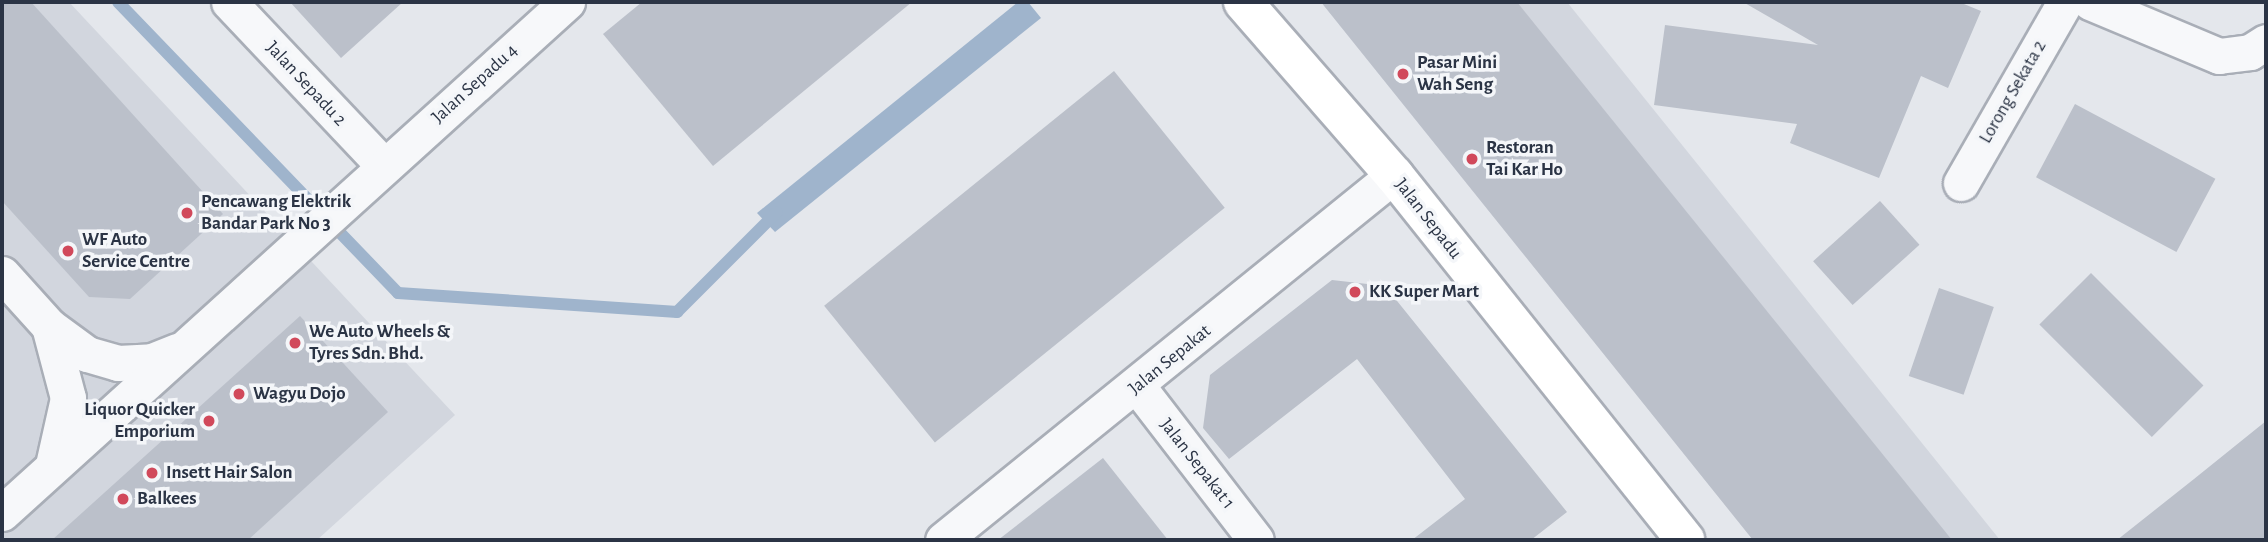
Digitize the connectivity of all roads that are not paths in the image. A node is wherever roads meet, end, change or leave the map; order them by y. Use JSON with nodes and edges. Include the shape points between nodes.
{"nodes":[{"id":1,"x":229,"y":2,"type":"edge"},
{"id":2,"x":567,"y":2,"type":"edge"},
{"id":3,"x":1243,"y":2,"type":"edge"},
{"id":4,"x":2065,"y":2,"type":"edge"},
{"id":5,"x":2090,"y":2,"type":"edge"},
{"id":6,"x":2266,"y":42,"type":"edge"},
{"id":7,"x":377,"y":172,"type":"junction"},
{"id":8,"x":1394,"y":175,"type":"junction"},
{"id":9,"x":1961,"y":183,"type":"dead end"},
{"id":10,"x":2,"y":274,"type":"edge"},
{"id":11,"x":49,"y":326,"type":"junction"},
{"id":12,"x":180,"y":349,"type":"junction"},
{"id":13,"x":1138,"y":387,"type":"junction"},
{"id":14,"x":51,"y":469,"type":"junction"},
{"id":15,"x":2,"y":513,"type":"edge"},
{"id":16,"x":943,"y":540,"type":"edge"},
{"id":17,"x":1256,"y":540,"type":"edge"},
{"id":18,"x":1685,"y":540,"type":"edge"}],
"edges":[{"from":1,"to":7,"type":"street","name":"Jalan Sepadu 2"},
{"from":2,"to":7,"type":"street","name":"Jalan Sepadu 4"},
{"from":3,"to":8,"type":"street","name":"Jalan Sepadu"},
{"from":4,"to":9,"type":"street","name":"Lorong Sekata 2"},
{"from":5,"to":6,"type":"street","via":[[2219,56],[2250,52]]},
{"from":7,"to":12,"type":"street","name":"Jalan Sepadu 4"},
{"from":8,"to":13,"type":"street","name":"Jalan Sepakat"},
{"from":8,"to":18,"type":"street","name":"Jalan Sepadu"},
{"from":10,"to":11,"type":"street"},
{"from":11,"to":12,"type":"street","via":[[87,354],[118,363],[152,361]]},
{"from":11,"to":14,"type":"street","via":[[68,398]]},
{"from":12,"to":14,"type":"street","name":"Jalan Sepadu 4"},
{"from":13,"to":16,"type":"street","name":"Jalan Sepakat"},
{"from":13,"to":17,"type":"street","name":"Jalan Sepakat 1"},
{"from":14,"to":15,"type":"street","name":"Jalan Sepadu 4"}]}
